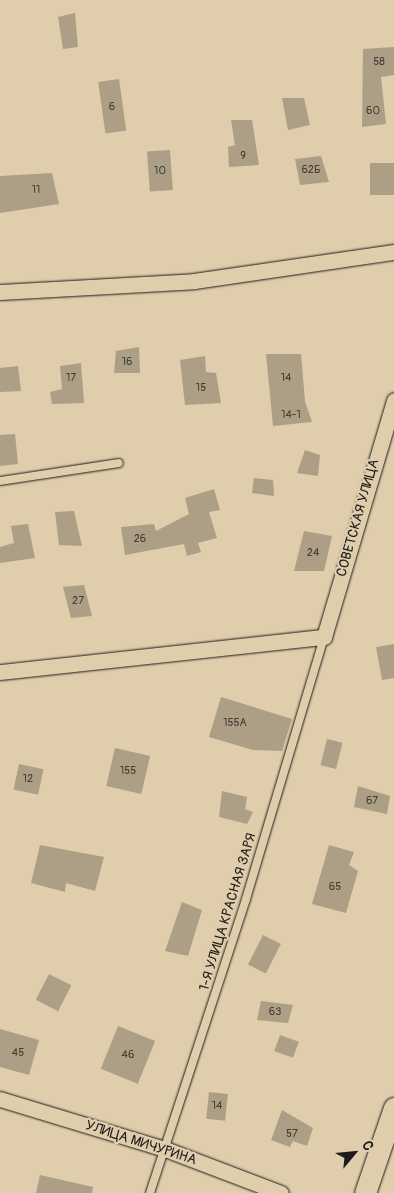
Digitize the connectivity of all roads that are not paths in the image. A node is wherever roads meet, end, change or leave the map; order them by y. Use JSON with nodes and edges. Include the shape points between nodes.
{"nodes":[{"id":1,"x":394,"y":252,"type":"edge"},
{"id":2,"x":0,"y":292,"type":"edge"},
{"id":3,"x":394,"y":400,"type":"edge"},
{"id":4,"x":119,"y":463,"type":"dead end"},
{"id":5,"x":0,"y":480,"type":"edge"},
{"id":6,"x":324,"y":637,"type":"junction"},
{"id":7,"x":0,"y":672,"type":"edge"},
{"id":8,"x":0,"y":1099,"type":"edge"},
{"id":9,"x":394,"y":1108,"type":"edge"},
{"id":10,"x":165,"y":1150,"type":"junction"},
{"id":11,"x":150,"y":1193,"type":"edge"},
{"id":12,"x":281,"y":1193,"type":"edge"},
{"id":13,"x":365,"y":1193,"type":"edge"}],
"edges":[{"from":1,"to":2,"type":"street","via":[[194,281]]},
{"from":3,"to":6,"type":"street","name":"СОВЕТСКАЯ УЛИЦА"},
{"from":4,"to":5,"type":"lane"},
{"from":6,"to":7,"type":"street"},
{"from":6,"to":10,"type":"lane","name":"1-Я УЛИЦА КРАСНАЯ ЗАРЯ"},
{"from":8,"to":10,"type":"street","name":"УЛИЦА МИЧУРИНА"},
{"from":9,"to":13,"type":"main road"},
{"from":10,"to":11,"type":"lane","name":"1-Я УЛИЦА КРАСНАЯ ЗАРЯ"},
{"from":10,"to":12,"type":"street","name":"УЛИЦА МИЧУРИНА"}]}
